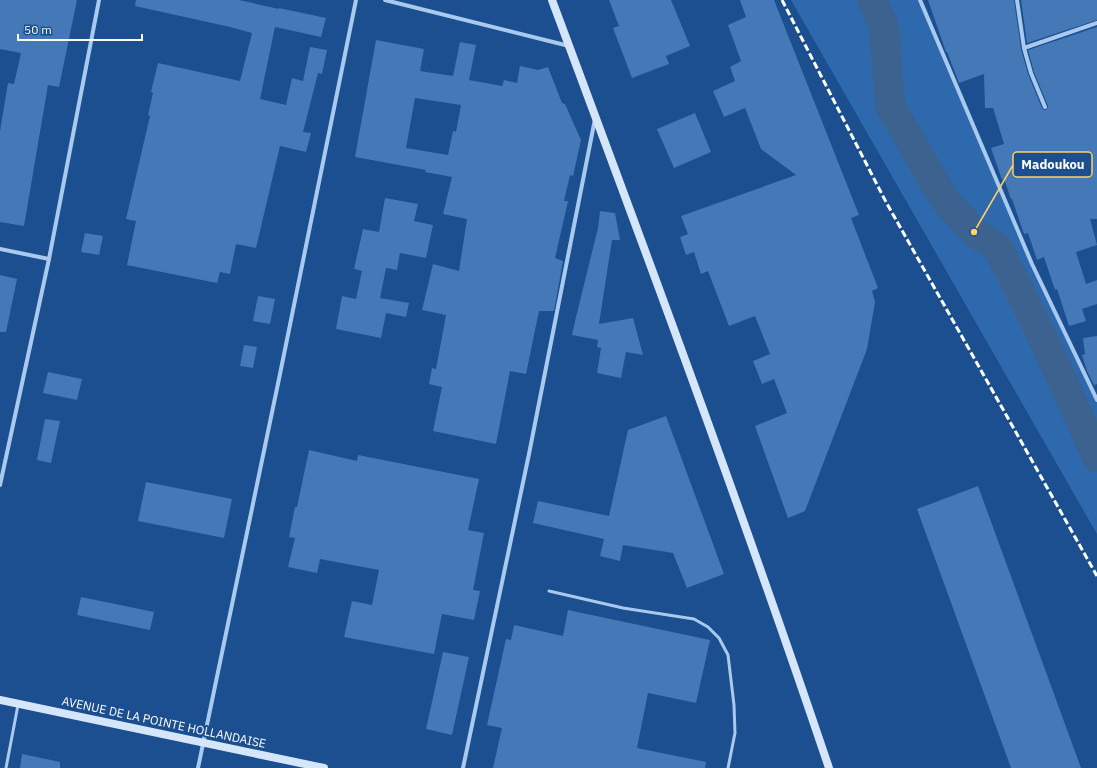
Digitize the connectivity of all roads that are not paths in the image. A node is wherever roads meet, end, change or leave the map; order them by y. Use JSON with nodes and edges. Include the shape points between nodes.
{"nodes":[{"id":1,"x":99,"y":0,"type":"edge"},
{"id":2,"x":356,"y":0,"type":"edge"},
{"id":3,"x":385,"y":0,"type":"edge"},
{"id":4,"x":552,"y":0,"type":"edge"},
{"id":5,"x":920,"y":0,"type":"edge"},
{"id":6,"x":1017,"y":0,"type":"edge"},
{"id":7,"x":1097,"y":23,"type":"edge"},
{"id":8,"x":569,"y":46,"type":"junction"},
{"id":9,"x":1024,"y":48,"type":"junction"},
{"id":10,"x":1045,"y":107,"type":"dead end"},
{"id":11,"x":596,"y":115,"type":"junction"},
{"id":12,"x":0,"y":249,"type":"edge"},
{"id":13,"x":49,"y":259,"type":"junction"},
{"id":14,"x":1097,"y":400,"type":"edge"},
{"id":15,"x":0,"y":485,"type":"edge"},
{"id":16,"x":549,"y":592,"type":"dead end"},
{"id":17,"x":0,"y":700,"type":"edge"},
{"id":18,"x":18,"y":704,"type":"junction"},
{"id":19,"x":204,"y":742,"type":"junction"},
{"id":20,"x":6,"y":768,"type":"edge"},
{"id":21,"x":198,"y":768,"type":"edge"},
{"id":22,"x":324,"y":768,"type":"edge"},
{"id":23,"x":463,"y":768,"type":"edge"},
{"id":24,"x":728,"y":768,"type":"edge"},
{"id":25,"x":829,"y":768,"type":"edge"}],
"edges":[{"from":1,"to":13,"type":"street"},
{"from":2,"to":19,"type":"street"},
{"from":3,"to":8,"type":"street"},
{"from":4,"to":8,"type":"street"},
{"from":5,"to":14,"type":"street","via":[[1032,264]]},
{"from":6,"to":9,"type":"street"},
{"from":7,"to":9,"type":"street"},
{"from":8,"to":11,"type":"street"},
{"from":9,"to":10,"type":"street","via":[[1030,73]]},
{"from":11,"to":23,"type":"street","via":[[529,454]]},
{"from":11,"to":25,"type":"street","via":[[781,626]]},
{"from":12,"to":13,"type":"street"},
{"from":13,"to":15,"type":"street"},
{"from":16,"to":24,"type":"lane","via":[[694,620],[708,627],[719,638],[728,656],[735,733]]},
{"from":17,"to":18,"type":"street","name":"AVENUE DE LA POINTE HOLLANDAISE"},
{"from":18,"to":19,"type":"street","name":"AVENUE DE LA POINTE HOLLANDAISE"},
{"from":18,"to":20,"type":"lane"},
{"from":19,"to":21,"type":"street"},
{"from":19,"to":22,"type":"street","name":"AVENUE DE LA POINTE HOLLANDAISE"}]}
